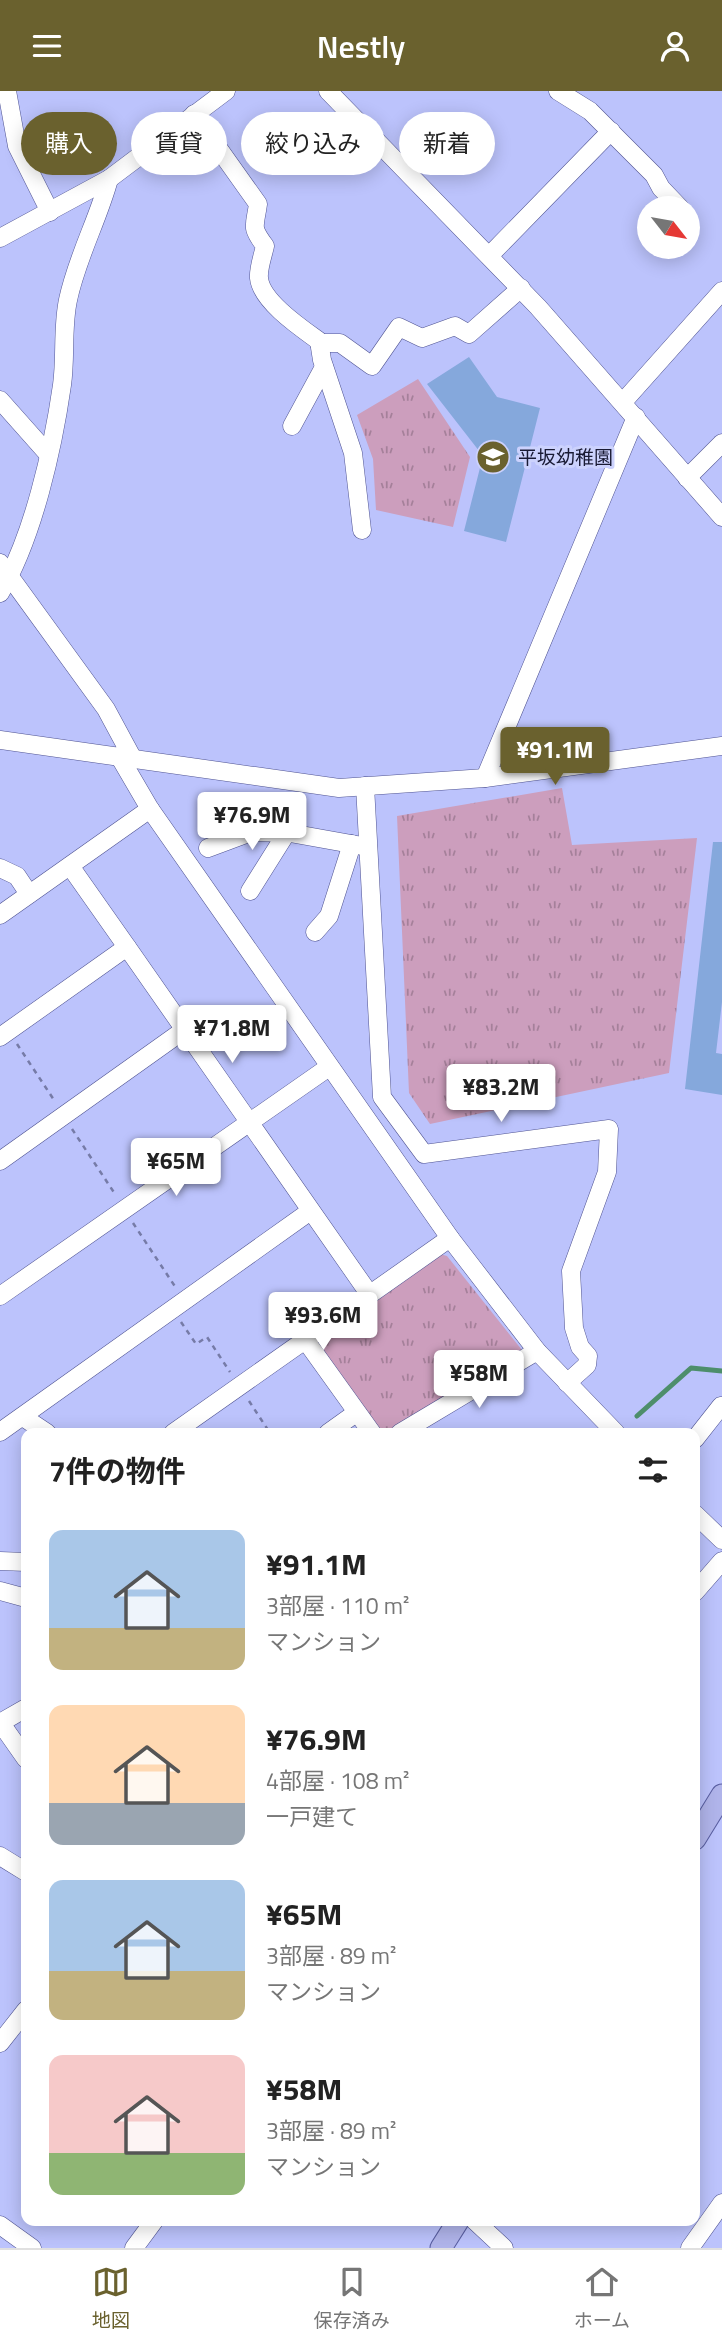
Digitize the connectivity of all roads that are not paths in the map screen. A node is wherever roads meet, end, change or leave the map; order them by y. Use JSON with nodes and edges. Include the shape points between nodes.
{"nodes":[{"id":1,"x":7,"y":91,"type":"edge"},
{"id":2,"x":226,"y":91,"type":"edge"},
{"id":3,"x":328,"y":91,"type":"edge"},
{"id":4,"x":558,"y":91,"type":"edge"},
{"id":5,"x":202,"y":103,"type":"edge"},
{"id":6,"x":611,"y":131,"type":"junction"},
{"id":7,"x":109,"y":179,"type":"junction"},
{"id":8,"x":669,"y":196,"type":"edge"},
{"id":9,"x":50,"y":212,"type":"junction"},
{"id":10,"x":0,"y":238,"type":"edge"},
{"id":11,"x":490,"y":255,"type":"junction"},
{"id":12,"x":521,"y":288,"type":"junction"},
{"id":13,"x":722,"y":291,"type":"edge"},
{"id":14,"x":319,"y":343,"type":"junction"},
{"id":15,"x":324,"y":367,"type":"junction"},
{"id":16,"x":0,"y":400,"type":"edge"},
{"id":17,"x":623,"y":402,"type":"junction"},
{"id":18,"x":636,"y":417,"type":"junction"},
{"id":19,"x":292,"y":426,"type":"dead end"},
{"id":20,"x":722,"y":443,"type":"edge"},
{"id":21,"x":48,"y":454,"type":"junction"},
{"id":22,"x":687,"y":478,"type":"junction"},
{"id":23,"x":722,"y":517,"type":"edge"},
{"id":24,"x":362,"y":530,"type":"dead end"},
{"id":25,"x":5,"y":570,"type":"edge"},
{"id":26,"x":0,"y":593,"type":"edge"},
{"id":27,"x":0,"y":740,"type":"edge"},
{"id":28,"x":722,"y":746,"type":"edge"},
{"id":29,"x":126,"y":757,"type":"junction"},
{"id":30,"x":485,"y":778,"type":"junction"},
{"id":31,"x":374,"y":785,"type":"junction"},
{"id":32,"x":150,"y":809,"type":"junction"},
{"id":33,"x":287,"y":832,"type":"junction"},
{"id":34,"x":360,"y":846,"type":"junction"},
{"id":35,"x":208,"y":848,"type":"dead end"},
{"id":36,"x":70,"y":866,"type":"junction"},
{"id":37,"x":0,"y":868,"type":"edge"},
{"id":38,"x":250,"y":891,"type":"dead end"},
{"id":39,"x":29,"y":894,"type":"junction"},
{"id":40,"x":0,"y":915,"type":"edge"},
{"id":41,"x":315,"y":932,"type":"dead end"},
{"id":42,"x":127,"y":947,"type":"junction"},
{"id":43,"x":184,"y":1030,"type":"junction"},
{"id":44,"x":4,"y":1034,"type":"edge"},
{"id":45,"x":329,"y":1067,"type":"junction"},
{"id":46,"x":248,"y":1122,"type":"junction"},
{"id":47,"x":0,"y":1161,"type":"edge"},
{"id":48,"x":309,"y":1212,"type":"junction"},
{"id":49,"x":450,"y":1238,"type":"junction"},
{"id":50,"x":370,"y":1295,"type":"junction"},
{"id":51,"x":0,"y":1296,"type":"edge"},
{"id":52,"x":306,"y":1341,"type":"junction"},
{"id":53,"x":537,"y":1351,"type":"junction"},
{"id":54,"x":567,"y":1383,"type":"junction"},
{"id":55,"x":721,"y":1406,"type":"edge"},
{"id":56,"x":356,"y":1413,"type":"junction"},
{"id":57,"x":23,"y":1417,"type":"junction"},
{"id":58,"x":40,"y":1428,"type":"edge"},
{"id":59,"x":180,"y":1428,"type":"edge"},
{"id":60,"x":335,"y":1428,"type":"edge"},
{"id":61,"x":368,"y":1428,"type":"edge"},
{"id":62,"x":408,"y":1428,"type":"edge"},
{"id":63,"x":611,"y":1428,"type":"edge"},
{"id":64,"x":0,"y":1432,"type":"edge"},
{"id":65,"x":700,"y":1433,"type":"edge"},
{"id":66,"x":700,"y":1519,"type":"edge"},
{"id":67,"x":722,"y":1540,"type":"edge"},
{"id":68,"x":0,"y":1561,"type":"edge"},
{"id":69,"x":722,"y":1561,"type":"edge"},
{"id":70,"x":21,"y":1562,"type":"edge"},
{"id":71,"x":700,"y":1586,"type":"edge"},
{"id":72,"x":0,"y":1591,"type":"edge"},
{"id":73,"x":21,"y":1597,"type":"edge"},
{"id":74,"x":21,"y":1710,"type":"edge"},
{"id":75,"x":0,"y":1722,"type":"edge"},
{"id":76,"x":21,"y":1752,"type":"edge"},
{"id":77,"x":722,"y":1795,"type":"edge"},
{"id":78,"x":700,"y":1831,"type":"edge"},
{"id":79,"x":0,"y":1856,"type":"edge"},
{"id":80,"x":21,"y":1870,"type":"edge"},
{"id":81,"x":21,"y":2016,"type":"edge"},
{"id":82,"x":0,"y":2043,"type":"edge"},
{"id":83,"x":722,"y":2203,"type":"edge"},
{"id":84,"x":0,"y":2225,"type":"edge"},
{"id":85,"x":150,"y":2226,"type":"edge"},
{"id":86,"x":455,"y":2226,"type":"edge"},
{"id":87,"x":480,"y":2226,"type":"edge"},
{"id":88,"x":32,"y":2248,"type":"edge"},
{"id":89,"x":134,"y":2248,"type":"edge"},
{"id":90,"x":441,"y":2248,"type":"edge"},
{"id":91,"x":504,"y":2248,"type":"edge"},
{"id":92,"x":690,"y":2248,"type":"edge"}],
"edges":[{"from":1,"to":9,"type":"street","via":[[17,146]]},
{"from":2,"to":5,"type":"street"},
{"from":3,"to":11,"type":"street"},
{"from":4,"to":6,"type":"street"},
{"from":5,"to":7,"type":"street"},
{"from":5,"to":14,"type":"street","via":[[258,205],[253,222],[265,246],[258,278],[263,289],[287,318]]},
{"from":6,"to":8,"type":"street"},
{"from":6,"to":11,"type":"street"},
{"from":7,"to":9,"type":"street"},
{"from":7,"to":21,"type":"street","via":[[68,299],[62,383]]},
{"from":9,"to":10,"type":"street"},
{"from":11,"to":12,"type":"street"},
{"from":12,"to":14,"type":"street","via":[[470,334],[455,326],[422,338],[399,327],[372,366],[340,343]]},
{"from":12,"to":17,"type":"street"},
{"from":13,"to":17,"type":"street"},
{"from":14,"to":15,"type":"street"},
{"from":15,"to":19,"type":"street"},
{"from":15,"to":24,"type":"street","via":[[353,453]]},
{"from":16,"to":21,"type":"street"},
{"from":17,"to":18,"type":"street"},
{"from":18,"to":22,"type":"street"},
{"from":18,"to":30,"type":"street"},
{"from":20,"to":22,"type":"street"},
{"from":21,"to":25,"type":"street","via":[[22,548]]},
{"from":22,"to":23,"type":"street"},
{"from":25,"to":26,"type":"street"},
{"from":25,"to":29,"type":"street","via":[[106,709]]},
{"from":27,"to":29,"type":"street"},
{"from":28,"to":30,"type":"street"},
{"from":29,"to":31,"type":"street","via":[[339,788]]},
{"from":29,"to":32,"type":"street"},
{"from":30,"to":31,"type":"street"},
{"from":31,"to":34,"type":"street"},
{"from":32,"to":36,"type":"street"},
{"from":32,"to":45,"type":"street"},
{"from":33,"to":34,"type":"street"},
{"from":33,"to":35,"type":"street","via":[[251,832]]},
{"from":33,"to":38,"type":"street"},
{"from":34,"to":41,"type":"street","via":[[329,916]]},
{"from":34,"to":54,"type":"street","via":[[382,1097],[424,1154],[609,1129],[607,1172],[571,1271],[574,1328],[587,1365]]},
{"from":36,"to":39,"type":"street"},
{"from":36,"to":42,"type":"street"},
{"from":37,"to":39,"type":"street","via":[[17,876]]},
{"from":39,"to":40,"type":"street"},
{"from":42,"to":43,"type":"street"},
{"from":42,"to":44,"type":"street"},
{"from":43,"to":46,"type":"street"},
{"from":43,"to":47,"type":"street"},
{"from":45,"to":46,"type":"street"},
{"from":45,"to":49,"type":"street"},
{"from":46,"to":48,"type":"street"},
{"from":46,"to":51,"type":"street"},
{"from":48,"to":50,"type":"street"},
{"from":48,"to":57,"type":"street"},
{"from":49,"to":50,"type":"street"},
{"from":49,"to":53,"type":"street"},
{"from":50,"to":52,"type":"street"},
{"from":52,"to":56,"type":"street"},
{"from":52,"to":59,"type":"street"},
{"from":53,"to":54,"type":"street"},
{"from":53,"to":62,"type":"street"},
{"from":54,"to":63,"type":"street"},
{"from":55,"to":65,"type":"street"},
{"from":56,"to":60,"type":"street"},
{"from":56,"to":61,"type":"street"},
{"from":57,"to":58,"type":"street"},
{"from":57,"to":64,"type":"street"},
{"from":66,"to":67,"type":"street"},
{"from":68,"to":70,"type":"street"},
{"from":69,"to":71,"type":"street"},
{"from":72,"to":73,"type":"street"},
{"from":74,"to":75,"type":"street"},
{"from":75,"to":76,"type":"street"},
{"from":77,"to":78,"type":"main road"},
{"from":79,"to":80,"type":"street"},
{"from":81,"to":82,"type":"street"},
{"from":83,"to":92,"type":"street"},
{"from":84,"to":88,"type":"street"},
{"from":85,"to":89,"type":"street"},
{"from":86,"to":90,"type":"main road"},
{"from":87,"to":91,"type":"street"}]}
